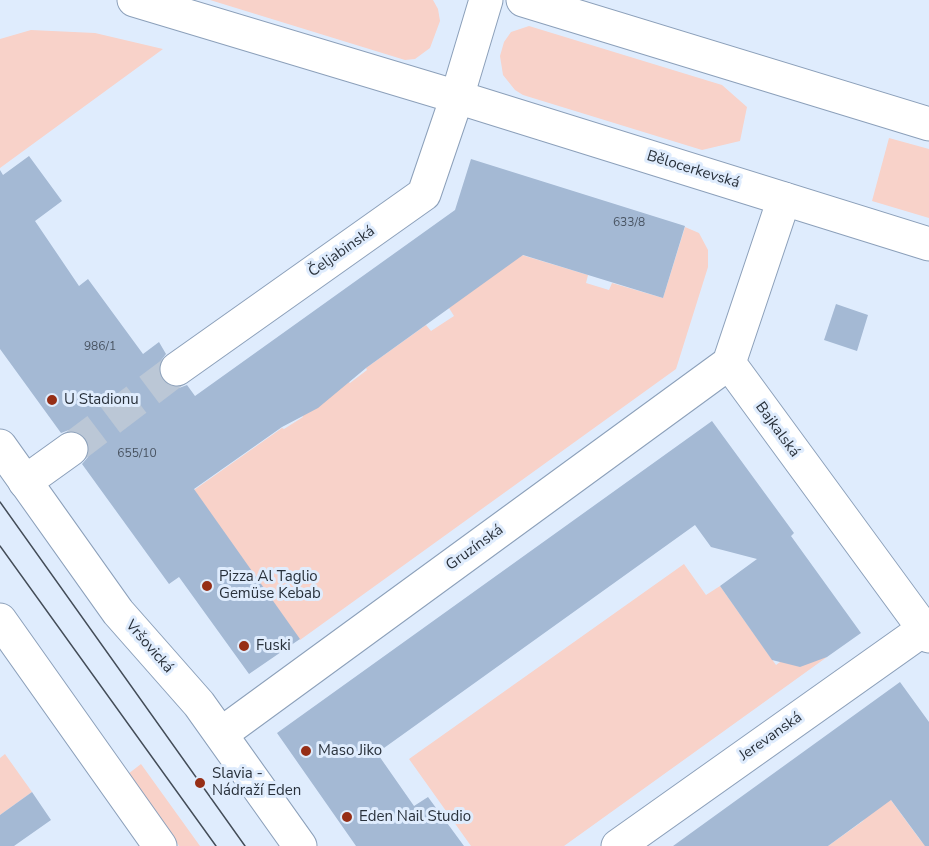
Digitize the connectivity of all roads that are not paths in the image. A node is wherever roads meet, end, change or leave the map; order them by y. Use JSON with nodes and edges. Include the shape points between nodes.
{"nodes":[{"id":1,"x":134,"y":0,"type":"edge"},
{"id":2,"x":486,"y":0,"type":"edge"},
{"id":3,"x":523,"y":0,"type":"edge"},
{"id":4,"x":457,"y":97,"type":"junction"},
{"id":5,"x":929,"y":124,"type":"edge"},
{"id":6,"x":784,"y":199,"type":"junction"},
{"id":7,"x":929,"y":244,"type":"edge"},
{"id":8,"x":729,"y":363,"type":"junction"},
{"id":9,"x":177,"y":369,"type":"tunnel mouth"},
{"id":10,"x":0,"y":446,"type":"edge"},
{"id":11,"x":71,"y":449,"type":"tunnel mouth"},
{"id":12,"x":25,"y":482,"type":"junction"},
{"id":13,"x":0,"y":620,"type":"edge"},
{"id":14,"x":926,"y":633,"type":"edge"},
{"id":15,"x":221,"y":734,"type":"junction"},
{"id":16,"x":160,"y":846,"type":"edge"},
{"id":17,"x":300,"y":846,"type":"edge"},
{"id":18,"x":618,"y":846,"type":"edge"}],
"edges":[{"from":1,"to":4,"type":"street","name":"Bělocerkevská"},
{"from":2,"to":4,"type":"street"},
{"from":3,"to":5,"type":"street"},
{"from":4,"to":6,"type":"street","name":"Bělocerkevská"},
{"from":4,"to":9,"type":"street","name":"Čeljabinská","via":[[424,194]]},
{"from":6,"to":7,"type":"street","name":"Bělocerkevská"},
{"from":6,"to":8,"type":"street"},
{"from":8,"to":14,"type":"street","name":"Bajkalská"},
{"from":8,"to":15,"type":"street","name":"Gruzínská"},
{"from":10,"to":12,"type":"street","name":"Vršovická"},
{"from":11,"to":12,"type":"street"},
{"from":12,"to":15,"type":"street","name":"Vršovická","via":[[118,612]]},
{"from":13,"to":16,"type":"street"},
{"from":14,"to":18,"type":"street","name":"Jerevanská"},
{"from":15,"to":17,"type":"street","name":"Vršovická"}]}
